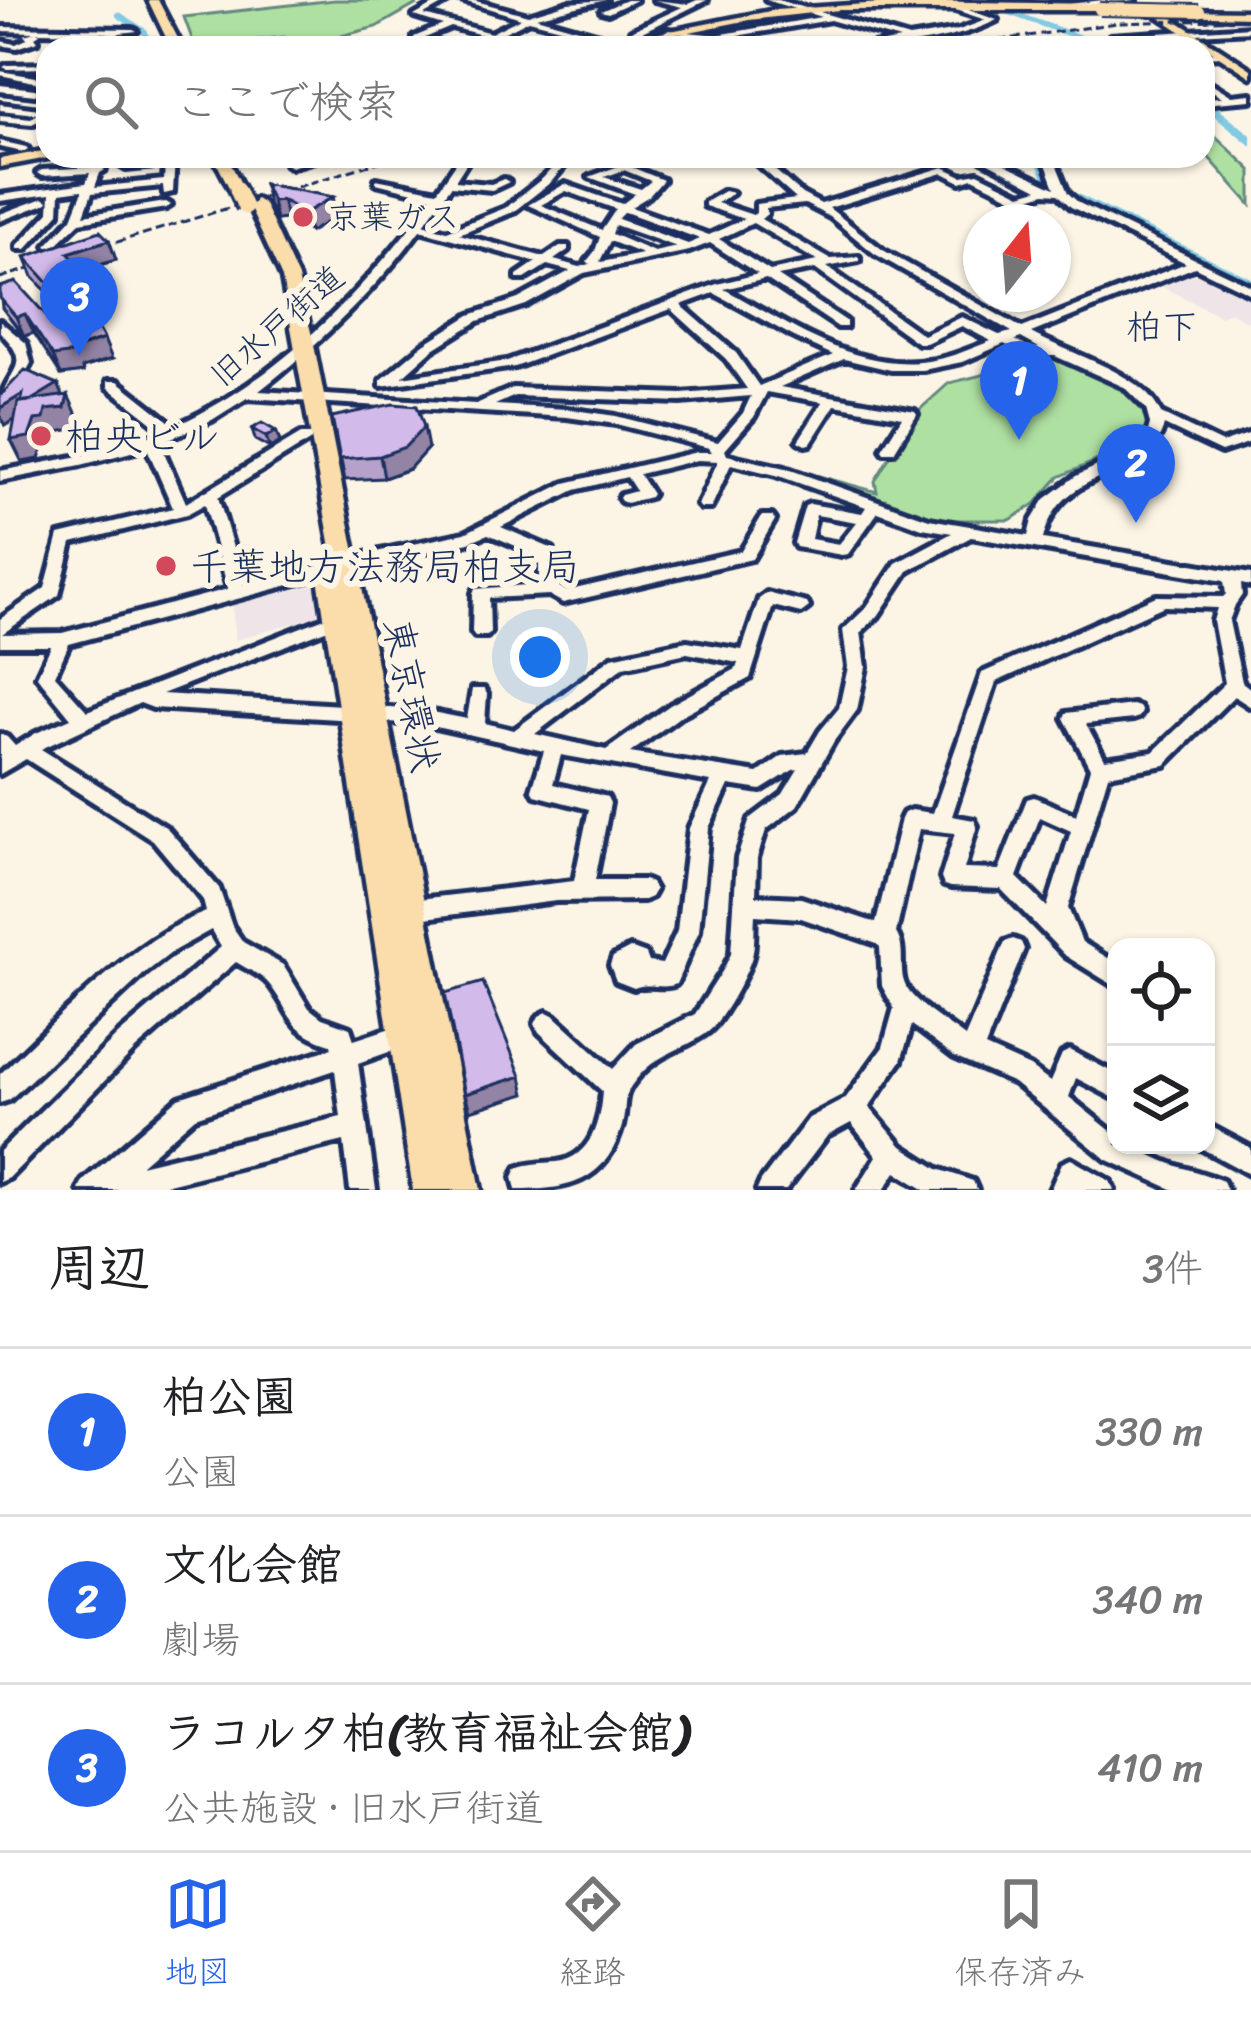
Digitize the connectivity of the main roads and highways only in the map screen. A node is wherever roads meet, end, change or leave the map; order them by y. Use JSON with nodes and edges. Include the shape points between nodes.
{"nodes":[{"id":1,"x":1016,"y":7,"type":"junction"},
{"id":2,"x":153,"y":8,"type":"edge"},
{"id":3,"x":1251,"y":12,"type":"edge"},
{"id":4,"x":1159,"y":13,"type":"junction"},
{"id":5,"x":170,"y":36,"type":"edge"},
{"id":6,"x":649,"y":36,"type":"edge"},
{"id":7,"x":1193,"y":36,"type":"edge"},
{"id":8,"x":1215,"y":51,"type":"edge"},
{"id":9,"x":1251,"y":74,"type":"edge"},
{"id":10,"x":36,"y":149,"type":"edge"},
{"id":11,"x":36,"y":151,"type":"edge"},
{"id":12,"x":0,"y":158,"type":"edge"},
{"id":13,"x":233,"y":168,"type":"edge"},
{"id":14,"x":307,"y":398,"type":"junction"},
{"id":15,"x":336,"y":566,"type":"junction"},
{"id":16,"x":363,"y":714,"type":"junction"},
{"id":17,"x":419,"y":1031,"type":"junction"},
{"id":18,"x":432,"y":1190,"type":"edge"},
{"id":19,"x":462,"y":1190,"type":"edge"}],
"edges":[{"from":1,"to":3,"type":"highway","bridge":true},
{"from":1,"to":4,"type":"highway"},
{"from":1,"to":6,"type":"highway","via":[[804,10]]},
{"from":2,"to":5,"type":"highway"},
{"from":3,"to":4,"type":"highway"},
{"from":4,"to":7,"type":"main road"},
{"from":8,"to":9,"type":"main road"},
{"from":10,"to":12,"type":"highway"},
{"from":11,"to":12,"type":"highway"},
{"from":13,"to":14,"type":"highway","name":"東京環状","bridge":true,"via":[[269,259]]},
{"from":14,"to":15,"type":"highway","name":"東京環状"},
{"from":14,"to":15,"type":"highway","name":"東京環状","via":[[306,437]]},
{"from":15,"to":16,"type":"highway","name":"東京環状"},
{"from":16,"to":17,"type":"highway","name":"東京環状"},
{"from":16,"to":17,"type":"highway","name":"東京環状","via":[[410,910]]},
{"from":17,"to":18,"type":"highway","name":"東京環状"},
{"from":17,"to":19,"type":"highway","name":"東京環状"}]}
